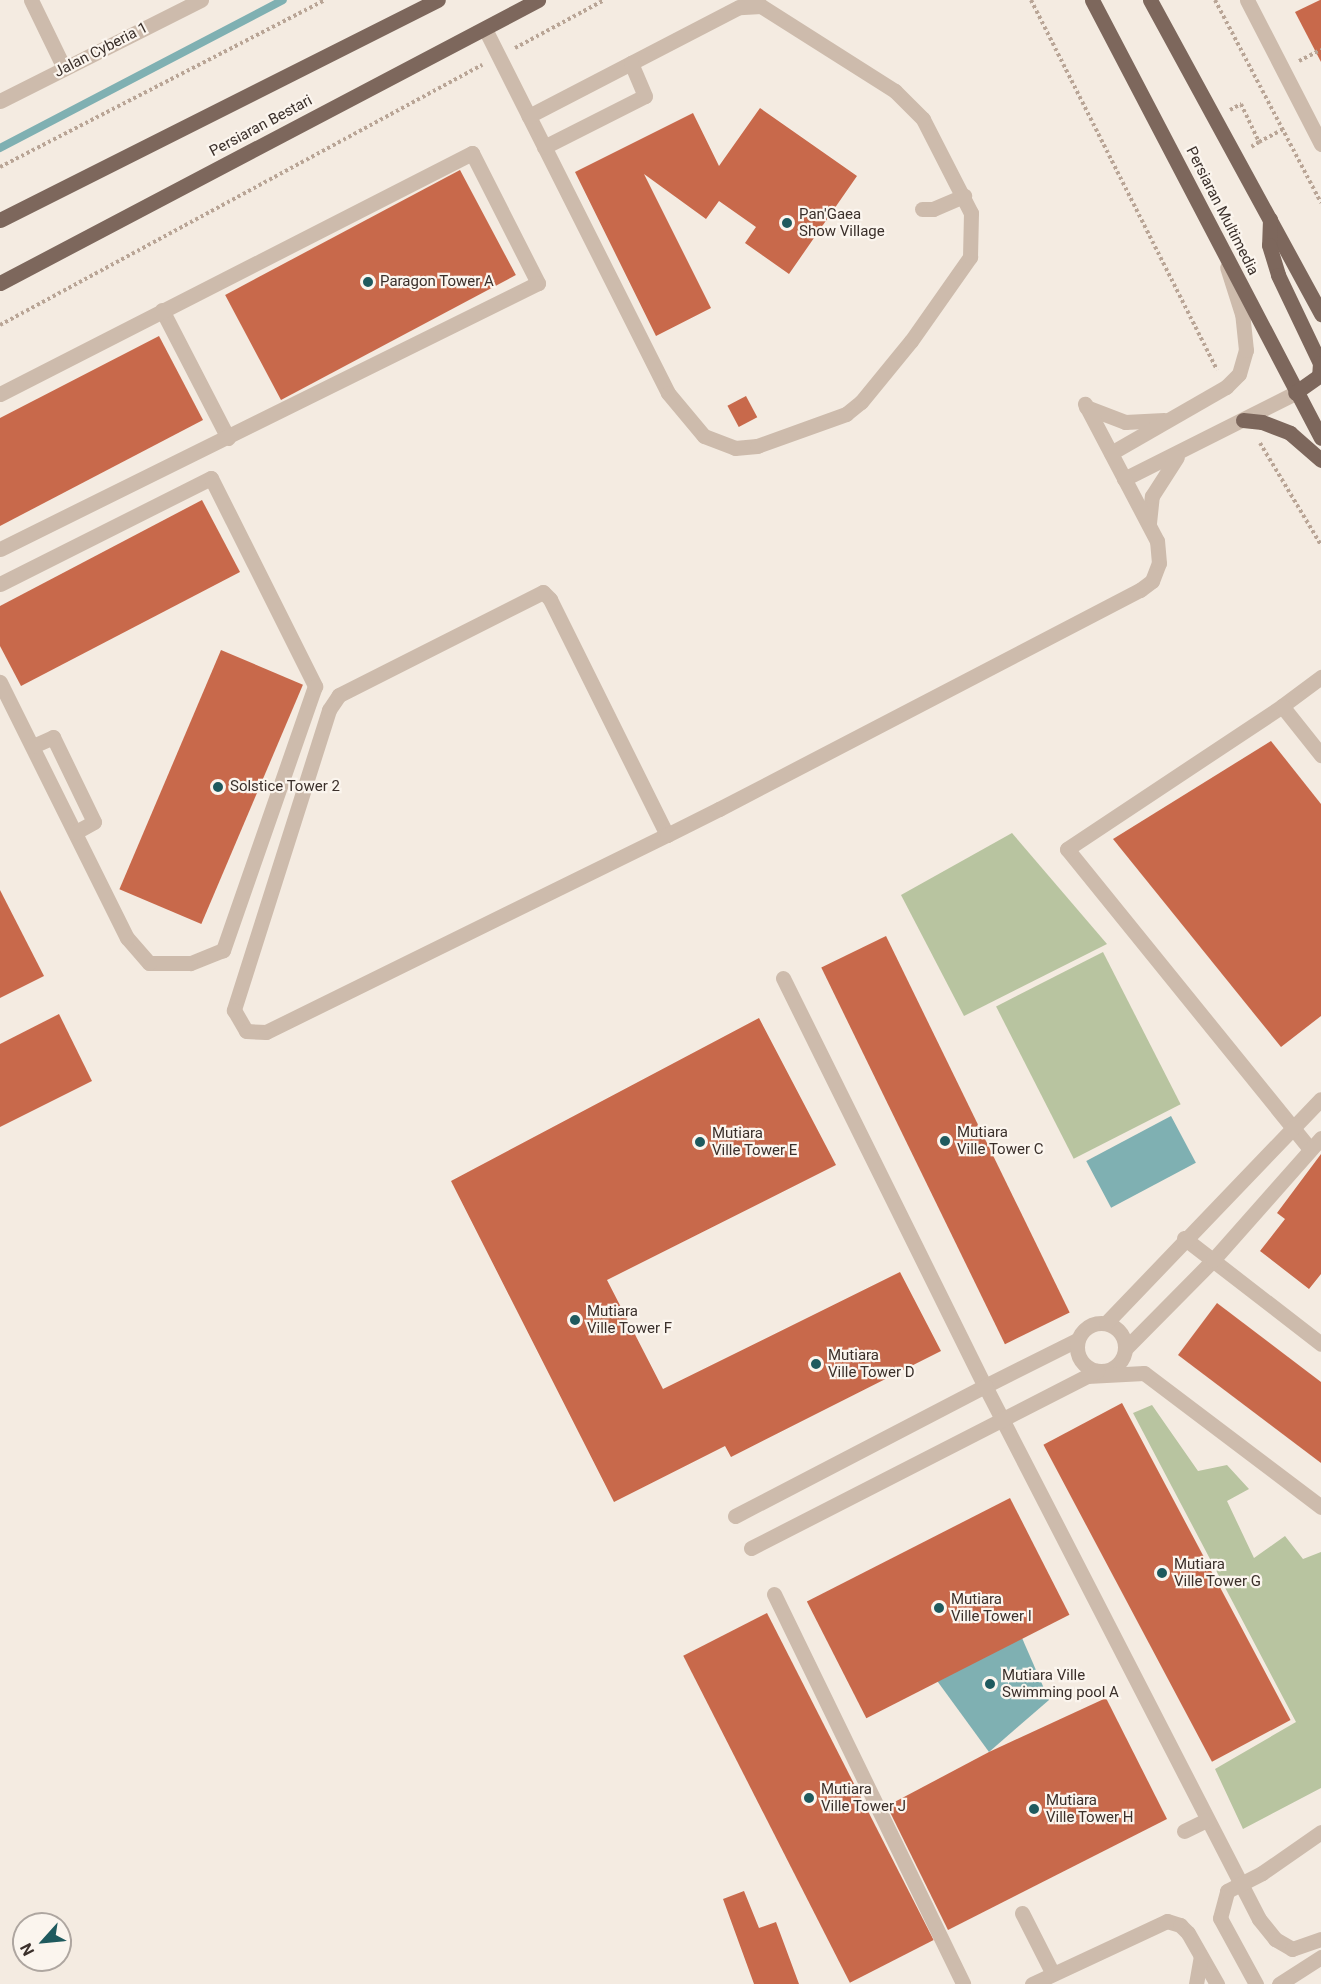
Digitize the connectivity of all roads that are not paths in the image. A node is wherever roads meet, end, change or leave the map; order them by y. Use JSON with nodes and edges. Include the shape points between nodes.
{"nodes":[{"id":1,"x":31,"y":0,"type":"edge"},
{"id":2,"x":201,"y":0,"type":"edge"},
{"id":3,"x":438,"y":0,"type":"edge"},
{"id":4,"x":538,"y":0,"type":"edge"},
{"id":5,"x":1092,"y":0,"type":"edge"},
{"id":6,"x":1150,"y":0,"type":"edge"},
{"id":7,"x":1247,"y":0,"type":"edge"},
{"id":8,"x":485,"y":29,"type":"junction"},
{"id":9,"x":631,"y":63,"type":"junction"},
{"id":10,"x":64,"y":69,"type":"junction"},
{"id":11,"x":0,"y":101,"type":"edge"},
{"id":12,"x":529,"y":116,"type":"junction"},
{"id":13,"x":1321,"y":144,"type":"edge"},
{"id":14,"x":544,"y":147,"type":"junction"},
{"id":15,"x":964,"y":196,"type":"junction"},
{"id":16,"x":922,"y":209,"type":"dead end"},
{"id":17,"x":1270,"y":219,"type":"junction"},
{"id":18,"x":0,"y":220,"type":"edge"},
{"id":19,"x":1224,"y":255,"type":"junction"},
{"id":20,"x":0,"y":283,"type":"edge"},
{"id":21,"x":162,"y":310,"type":"junction"},
{"id":22,"x":1321,"y":314,"type":"edge"},
{"id":23,"x":1295,"y":393,"type":"junction"},
{"id":24,"x":0,"y":394,"type":"edge"},
{"id":25,"x":1182,"y":413,"type":"junction"},
{"id":26,"x":1243,"y":420,"type":"junction"},
{"id":27,"x":228,"y":438,"type":"junction"},
{"id":28,"x":1321,"y":438,"type":"edge"},
{"id":29,"x":1190,"y":447,"type":"junction"},
{"id":30,"x":1111,"y":453,"type":"junction"},
{"id":31,"x":1321,"y":460,"type":"edge"},
{"id":32,"x":1124,"y":479,"type":"junction"},
{"id":33,"x":1149,"y":526,"type":"junction"},
{"id":34,"x":0,"y":549,"type":"edge"},
{"id":35,"x":0,"y":585,"type":"edge"},
{"id":36,"x":1321,"y":677,"type":"edge"},
{"id":37,"x":0,"y":682,"type":"edge"},
{"id":38,"x":1282,"y":706,"type":"junction"},
{"id":39,"x":33,"y":746,"type":"junction"},
{"id":40,"x":1321,"y":755,"type":"edge"},
{"id":41,"x":76,"y":832,"type":"junction"},
{"id":42,"x":667,"y":835,"type":"junction"},
{"id":43,"x":783,"y":978,"type":"dead end"},
{"id":44,"x":1321,"y":1099,"type":"edge"},
{"id":45,"x":1291,"y":1129,"type":"junction"},
{"id":46,"x":1316,"y":1143,"type":"edge"},
{"id":47,"x":1184,"y":1238,"type":"junction"},
{"id":48,"x":1213,"y":1260,"type":"junction"},
{"id":49,"x":1106,"y":1323,"type":"junction"},
{"id":50,"x":1319,"y":1339,"type":"edge"},
{"id":51,"x":1077,"y":1340,"type":"junction"},
{"id":52,"x":1125,"y":1349,"type":"junction"},
{"id":53,"x":1091,"y":1373,"type":"junction"},
{"id":54,"x":985,"y":1386,"type":"junction"},
{"id":55,"x":1002,"y":1419,"type":"junction"},
{"id":56,"x":1321,"y":1507,"type":"edge"},
{"id":57,"x":735,"y":1516,"type":"dead end"},
{"id":58,"x":751,"y":1548,"type":"dead end"},
{"id":59,"x":774,"y":1594,"type":"dead end"},
{"id":60,"x":1207,"y":1820,"type":"junction"},
{"id":61,"x":1184,"y":1831,"type":"dead end"},
{"id":62,"x":1321,"y":1832,"type":"edge"},
{"id":63,"x":1240,"y":1884,"type":"junction"},
{"id":64,"x":1022,"y":1913,"type":"dead end"},
{"id":65,"x":1321,"y":1939,"type":"edge"},
{"id":66,"x":1201,"y":1957,"type":"junction"},
{"id":67,"x":1321,"y":1957,"type":"edge"},
{"id":68,"x":1053,"y":1974,"type":"junction"},
{"id":69,"x":963,"y":1984,"type":"edge"},
{"id":70,"x":1032,"y":1984,"type":"edge"},
{"id":71,"x":1196,"y":1984,"type":"edge"},
{"id":72,"x":1217,"y":1984,"type":"edge"},
{"id":73,"x":1256,"y":1984,"type":"edge"},
{"id":74,"x":1279,"y":1984,"type":"edge"}],
"edges":[{"from":1,"to":10,"type":"street"},
{"from":2,"to":10,"type":"street","name":"Jalan Cyberia 1"},
{"from":3,"to":18,"type":"main road"},
{"from":4,"to":8,"type":"main road","name":"Persiaran Bestari"},
{"from":5,"to":19,"type":"main road","name":"Persiaran Multimedia"},
{"from":6,"to":17,"type":"main road"},
{"from":7,"to":13,"type":"street"},
{"from":8,"to":12,"type":"street"},
{"from":8,"to":20,"type":"main road","name":"Persiaran Bestari"},
{"from":9,"to":12,"type":"street"},
{"from":9,"to":14,"type":"street","via":[[645,96]]},
{"from":9,"to":15,"type":"street","via":[[739,7],[761,6],[895,91],[923,119]]},
{"from":10,"to":11,"type":"street","name":"Jalan Cyberia 1"},
{"from":12,"to":14,"type":"street"},
{"from":14,"to":15,"type":"street","via":[[668,393],[704,436],[735,448],[757,446],[846,414],[861,402],[911,341],[970,257],[973,229]]},
{"from":15,"to":16,"type":"street","via":[[933,209]]},
{"from":17,"to":22,"type":"main road"},
{"from":17,"to":23,"type":"main road","via":[[1269,245],[1278,275],[1320,363],[1319,376]]},
{"from":19,"to":23,"type":"main road","name":"Persiaran Multimedia"},
{"from":19,"to":25,"type":"street","via":[[1242,314],[1246,350],[1239,374],[1226,387]]},
{"from":21,"to":24,"type":"street"},
{"from":21,"to":27,"type":"street"},
{"from":21,"to":27,"type":"street","via":[[472,153],[538,283]]},
{"from":23,"to":26,"type":"street"},
{"from":23,"to":28,"type":"main road","name":"Persiaran Multimedia"},
{"from":25,"to":30,"type":"street"},
{"from":25,"to":30,"type":"street","via":[[1159,421],[1125,422],[1086,405]]},
{"from":26,"to":29,"type":"street"},
{"from":26,"to":31,"type":"main road","via":[[1262,422],[1290,433]]},
{"from":27,"to":34,"type":"street"},
{"from":29,"to":32,"type":"street"},
{"from":29,"to":33,"type":"street","via":[[1158,482],[1148,511]]},
{"from":30,"to":32,"type":"street"},
{"from":32,"to":33,"type":"street"},
{"from":33,"to":42,"type":"street","via":[[1157,541],[1159,564],[1152,581],[1140,590]]},
{"from":35,"to":41,"type":"street","via":[[212,478],[315,686],[223,950],[190,963],[149,963],[127,938]]},
{"from":36,"to":38,"type":"street"},
{"from":37,"to":39,"type":"street"},
{"from":38,"to":40,"type":"street"},
{"from":38,"to":45,"type":"street","via":[[1067,849]]},
{"from":39,"to":41,"type":"street"},
{"from":39,"to":41,"type":"street","via":[[53,737],[94,822]]},
{"from":42,"to":42,"type":"street","via":[[266,1032],[246,1030],[234,1010],[329,710],[339,695],[543,592],[550,599]]},
{"from":43,"to":54,"type":"street"},
{"from":44,"to":45,"type":"street"},
{"from":45,"to":46,"type":"street"},
{"from":45,"to":47,"type":"street"},
{"from":46,"to":48,"type":"street"},
{"from":47,"to":48,"type":"street"},
{"from":47,"to":49,"type":"street"},
{"from":48,"to":50,"type":"street"},
{"from":48,"to":52,"type":"street"},
{"from":49,"to":51,"type":"street","via":[[1085,1328]]},
{"from":49,"to":52,"type":"street","via":[[1119,1330]]},
{"from":51,"to":53,"type":"street","via":[[1080,1360]]},
{"from":51,"to":54,"type":"street"},
{"from":52,"to":53,"type":"street","via":[[1116,1366]]},
{"from":53,"to":55,"type":"street"},
{"from":53,"to":56,"type":"street","via":[[1144,1373]]},
{"from":54,"to":55,"type":"street"},
{"from":54,"to":57,"type":"street"},
{"from":55,"to":58,"type":"street"},
{"from":55,"to":60,"type":"street"},
{"from":59,"to":69,"type":"street"},
{"from":60,"to":61,"type":"street"},
{"from":60,"to":63,"type":"street"},
{"from":62,"to":63,"type":"street"},
{"from":63,"to":65,"type":"street","via":[[1275,1939],[1292,1949]]},
{"from":63,"to":73,"type":"street","via":[[1227,1891],[1220,1918]]},
{"from":64,"to":68,"type":"street"},
{"from":66,"to":68,"type":"street","via":[[1180,1924],[1167,1921]]},
{"from":66,"to":71,"type":"street"},
{"from":66,"to":72,"type":"street"},
{"from":67,"to":74,"type":"street"},
{"from":68,"to":70,"type":"street"}]}
